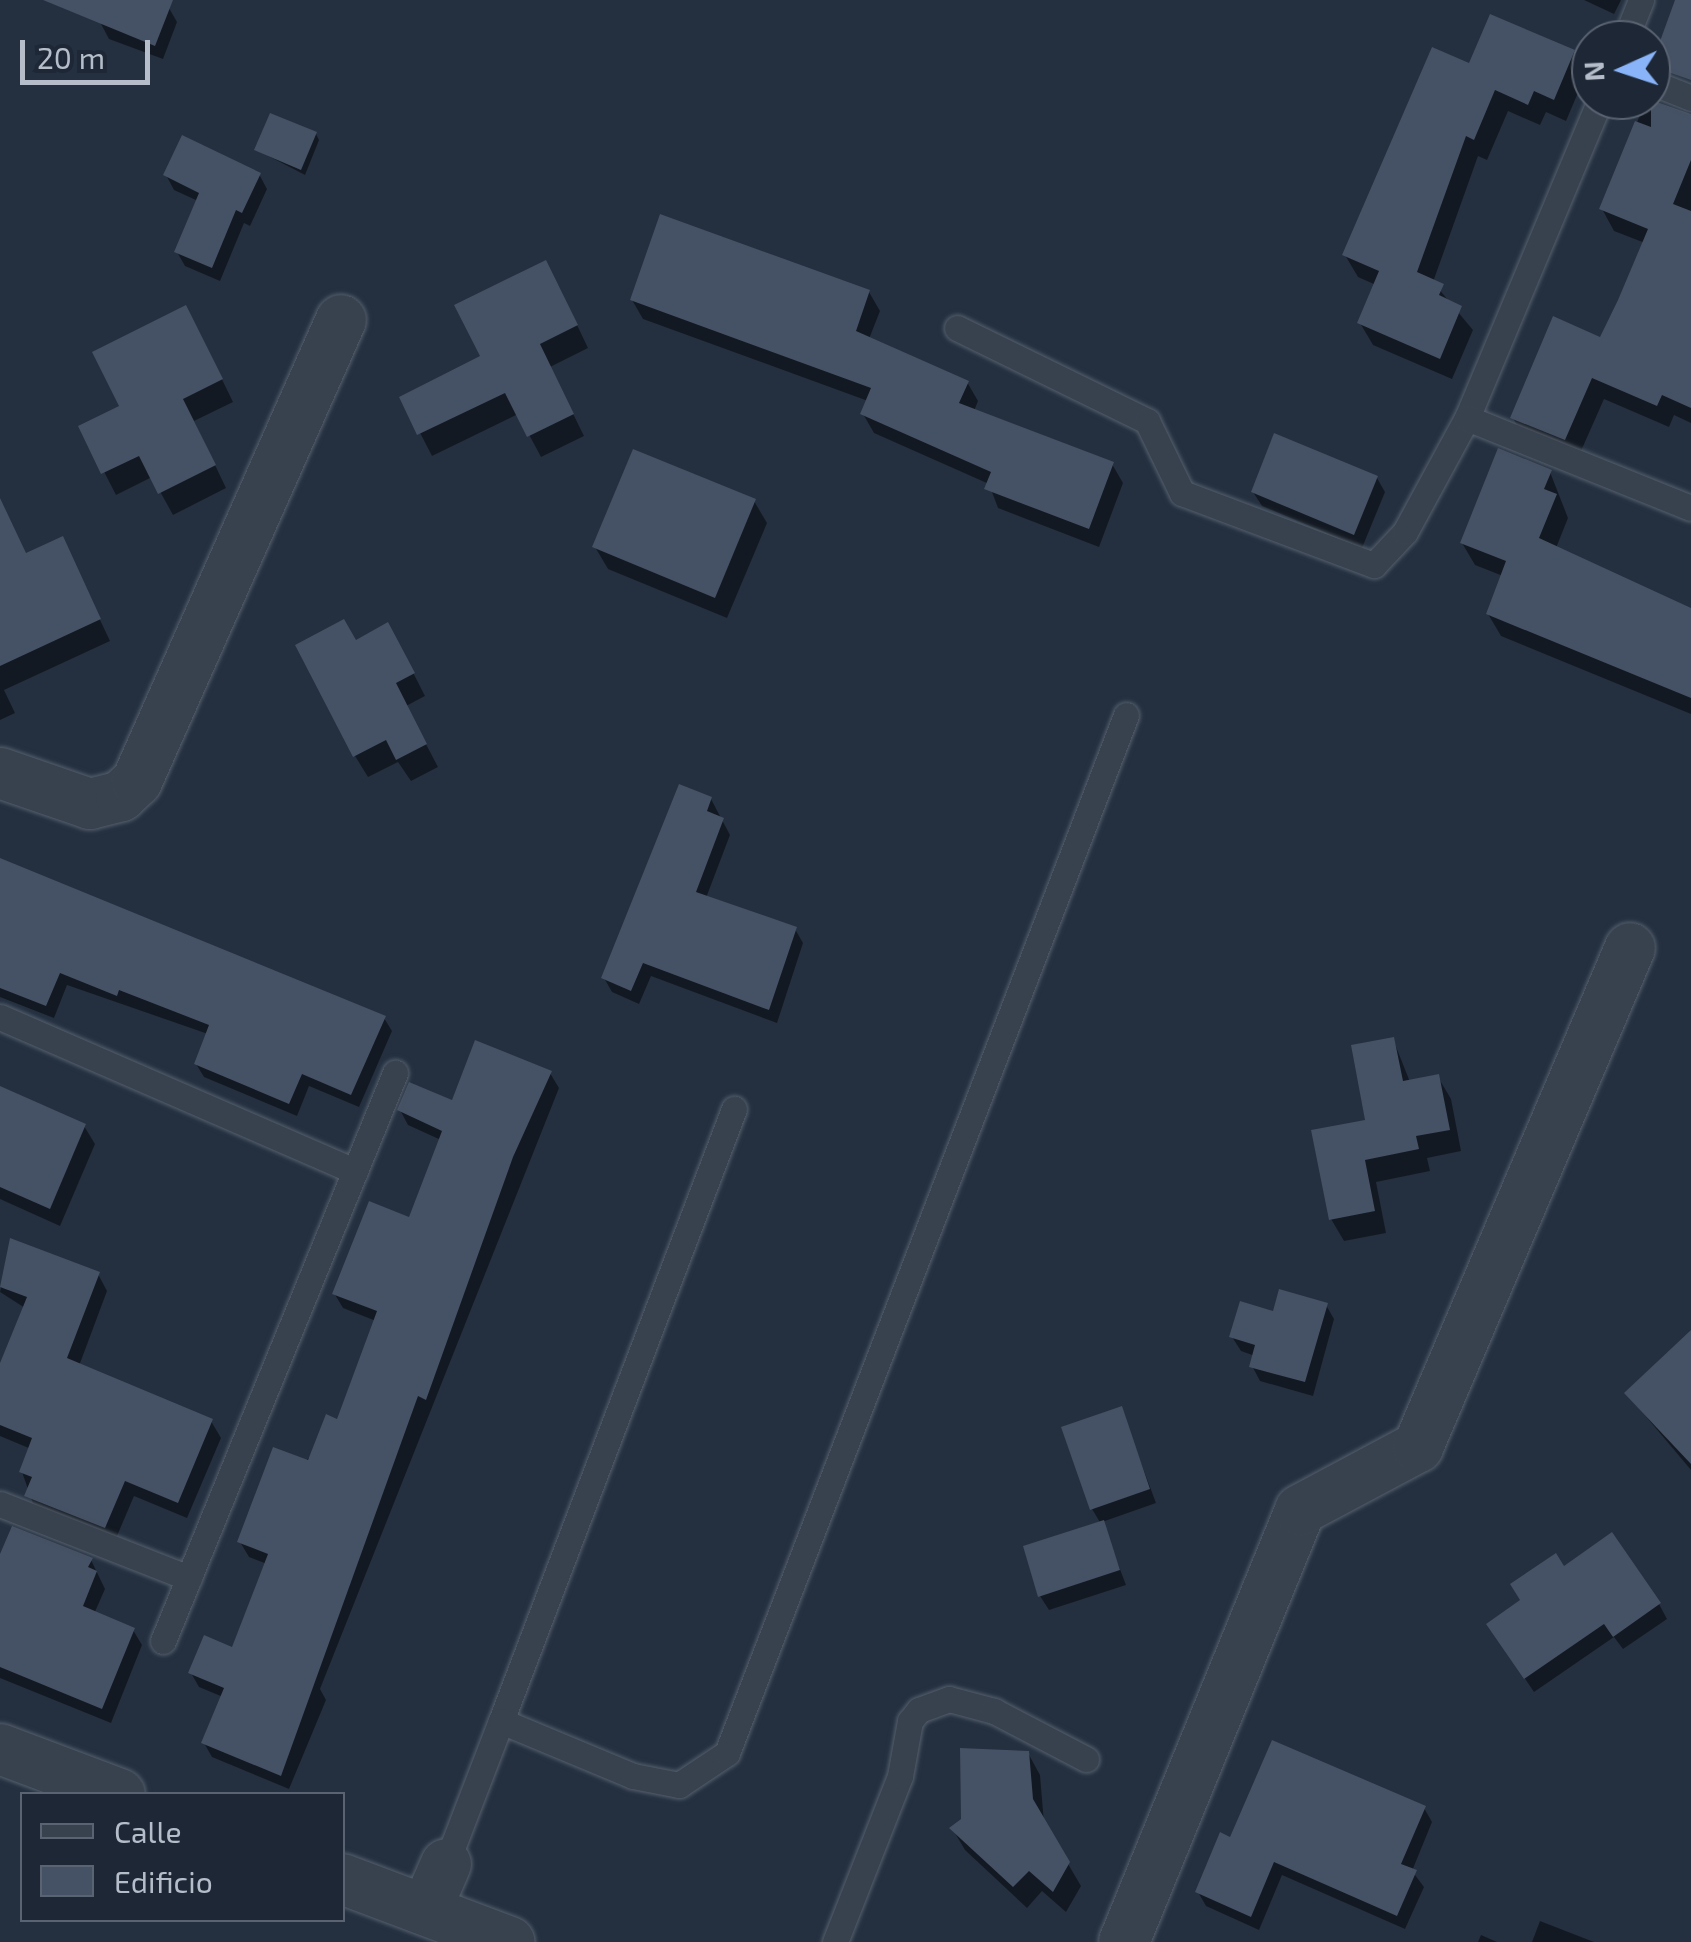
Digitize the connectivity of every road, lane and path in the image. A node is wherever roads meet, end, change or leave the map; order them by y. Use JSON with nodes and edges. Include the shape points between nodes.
{"nodes":[{"id":1,"x":1592,"y":120,"type":"edge"},
{"id":2,"x":341,"y":320,"type":"dead end"},
{"id":3,"x":957,"y":328,"type":"dead end"},
{"id":4,"x":1467,"y":418,"type":"junction"},
{"id":5,"x":1691,"y":508,"type":"edge"},
{"id":6,"x":1126,"y":715,"type":"dead end"},
{"id":7,"x":0,"y":773,"type":"edge"},
{"id":8,"x":1630,"y":948,"type":"dead end"},
{"id":9,"x":0,"y":1017,"type":"edge"},
{"id":10,"x":395,"y":1073,"type":"dead end"},
{"id":11,"x":734,"y":1109,"type":"dead end"},
{"id":12,"x":354,"y":1171,"type":"junction"},
{"id":13,"x":0,"y":1504,"type":"edge"},
{"id":14,"x":189,"y":1578,"type":"junction"},
{"id":15,"x":163,"y":1641,"type":"dead end"},
{"id":16,"x":501,"y":1721,"type":"junction"},
{"id":17,"x":0,"y":1749,"type":"edge"},
{"id":18,"x":1086,"y":1760,"type":"dead end"},
{"id":19,"x":115,"y":1792,"type":"edge"},
{"id":20,"x":446,"y":1864,"type":"joint"},
{"id":21,"x":345,"y":1879,"type":"edge"},
{"id":22,"x":426,"y":1910,"type":"junction"},
{"id":23,"x":510,"y":1942,"type":"edge"},
{"id":24,"x":835,"y":1942,"type":"edge"},
{"id":25,"x":1124,"y":1942,"type":"edge"}],
"edges":[{"from":1,"to":4,"type":"lane"},
{"from":2,"to":7,"type":"street","via":[[137,781],[121,796],[90,804]]},
{"from":3,"to":4,"type":"lane","via":[[1147,421],[1182,493],[1374,566],[1405,532]]},
{"from":4,"to":5,"type":"lane"},
{"from":6,"to":16,"type":"lane","via":[[727,1753],[678,1785],[633,1776]]},
{"from":8,"to":25,"type":"street","via":[[1418,1447],[1300,1510]]},
{"from":9,"to":12,"type":"lane"},
{"from":10,"to":12,"type":"lane"},
{"from":11,"to":16,"type":"lane"},
{"from":12,"to":14,"type":"lane"},
{"from":13,"to":14,"type":"lane"},
{"from":14,"to":15,"type":"lane"},
{"from":16,"to":20,"type":"lane"},
{"from":17,"to":19,"type":"street"},
{"from":18,"to":24,"type":"lane","via":[[994,1711],[950,1700],[919,1710]]},
{"from":20,"to":22,"type":"street"},
{"from":21,"to":22,"type":"street"},
{"from":22,"to":23,"type":"street"}]}
